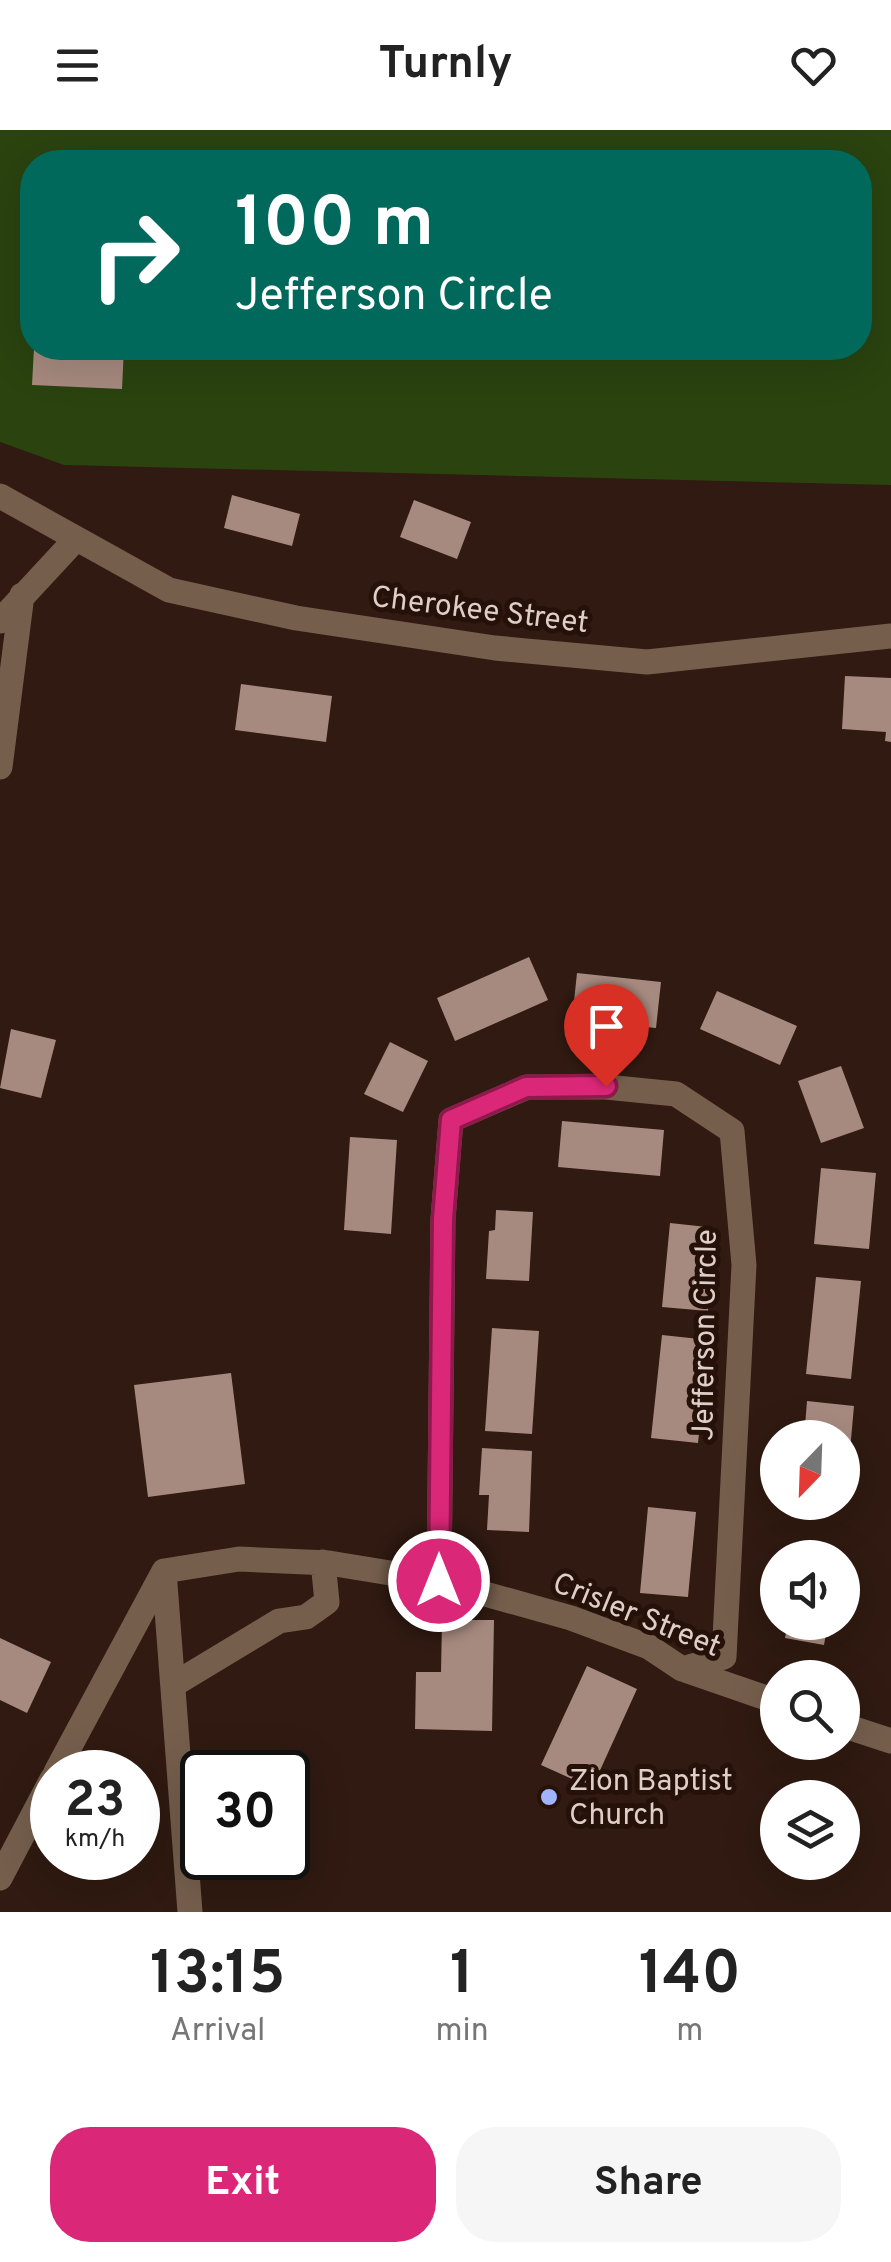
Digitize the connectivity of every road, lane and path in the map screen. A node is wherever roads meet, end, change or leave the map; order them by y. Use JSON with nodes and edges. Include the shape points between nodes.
{"nodes":[{"id":1,"x":0,"y":496,"type":"edge"},
{"id":2,"x":75,"y":540,"type":"junction"},
{"id":3,"x":22,"y":595,"type":"junction"},
{"id":4,"x":0,"y":621,"type":"edge"},
{"id":5,"x":891,"y":636,"type":"edge"},
{"id":6,"x":0,"y":767,"type":"edge"},
{"id":7,"x":324,"y":1562,"type":"junction"},
{"id":8,"x":164,"y":1571,"type":"junction"},
{"id":9,"x":439,"y":1581,"type":"junction"},
{"id":10,"x":682,"y":1669,"type":"junction"},
{"id":11,"x":172,"y":1685,"type":"junction"},
{"id":12,"x":760,"y":1696,"type":"edge"},
{"id":13,"x":860,"y":1731,"type":"edge"},
{"id":14,"x":891,"y":1741,"type":"edge"},
{"id":15,"x":68,"y":1750,"type":"edge"},
{"id":16,"x":30,"y":1821,"type":"edge"},
{"id":17,"x":0,"y":1878,"type":"edge"},
{"id":18,"x":190,"y":1912,"type":"edge"}],
"edges":[{"from":1,"to":2,"type":"street","name":"Cherokee Street"},
{"from":2,"to":3,"type":"street"},
{"from":2,"to":5,"type":"street","name":"Cherokee Street","via":[[168,590],[296,618],[495,648],[647,662]]},
{"from":3,"to":4,"type":"street"},
{"from":3,"to":6,"type":"street"},
{"from":7,"to":8,"type":"street","name":"Crisler Street","via":[[240,1559]]},
{"from":7,"to":9,"type":"street","name":"Crisler Street"},
{"from":7,"to":11,"type":"street","via":[[327,1602],[320,1611],[279,1621]]},
{"from":8,"to":11,"type":"street"},
{"from":8,"to":15,"type":"street"},
{"from":9,"to":10,"type":"street","name":"Crisler Street","via":[[571,1618],[649,1647]]},
{"from":9,"to":10,"type":"street","name":"Jefferson Circle","via":[[443,1219],[451,1120],[526,1087],[676,1094],[732,1131],[744,1264],[724,1657]]},
{"from":10,"to":12,"type":"street","name":"Crisler Street"},
{"from":11,"to":18,"type":"street"},
{"from":13,"to":14,"type":"street"},
{"from":16,"to":17,"type":"street"}]}
